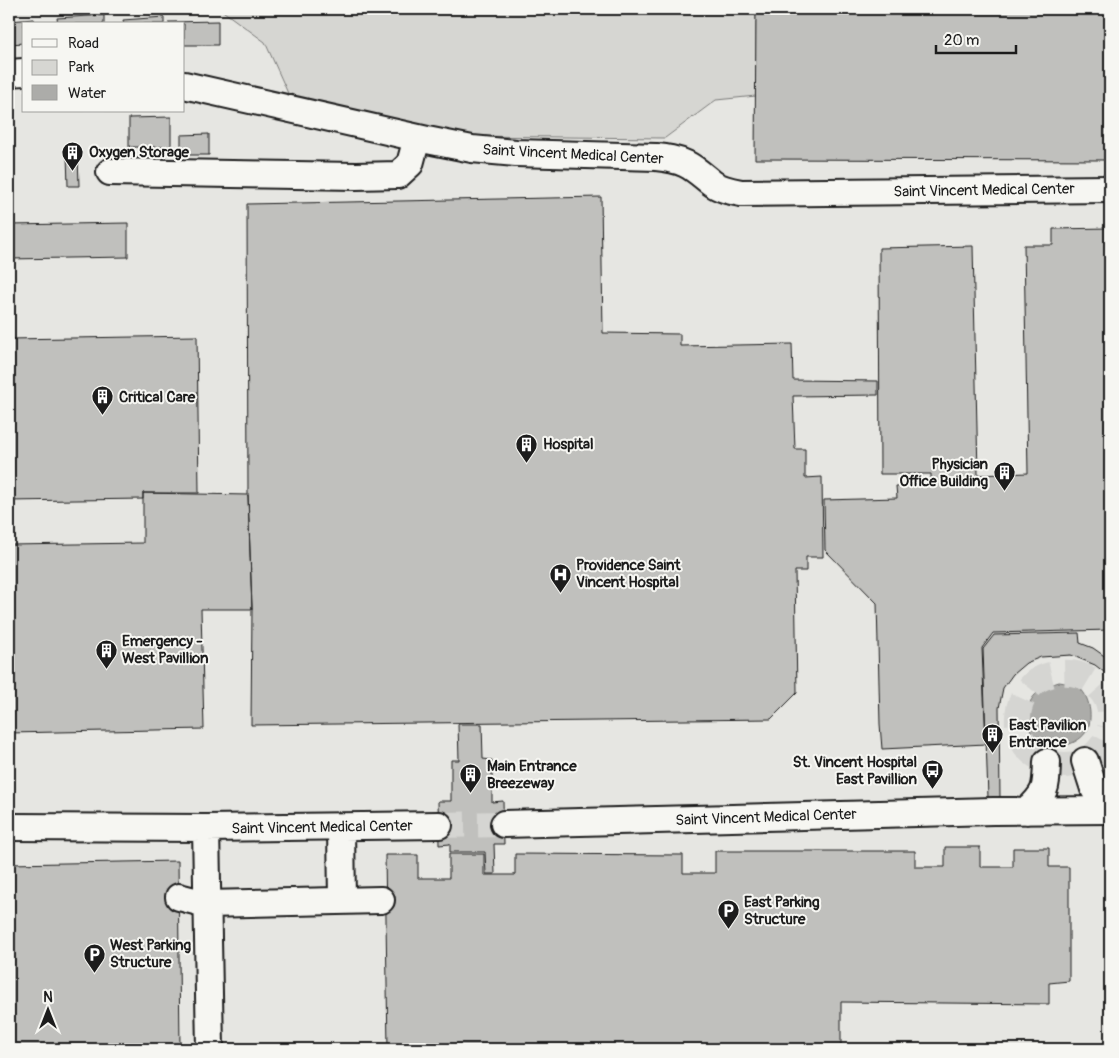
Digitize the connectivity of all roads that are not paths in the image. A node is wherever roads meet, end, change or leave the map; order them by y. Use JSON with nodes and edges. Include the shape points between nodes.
{"nodes":[{"id":1,"x":22,"y":72,"type":"edge"},
{"id":2,"x":9,"y":73,"type":"edge"},
{"id":3,"x":185,"y":85,"type":"edge"},
{"id":4,"x":417,"y":138,"type":"junction"},
{"id":5,"x":110,"y":172,"type":"dead end"},
{"id":6,"x":1110,"y":188,"type":"edge"},
{"id":7,"x":1085,"y":761,"type":"dead end"},
{"id":8,"x":1047,"y":762,"type":"dead end"},
{"id":9,"x":1110,"y":803,"type":"edge"},
{"id":10,"x":1028,"y":810,"type":"junction"},
{"id":11,"x":1110,"y":810,"type":"edge"},
{"id":12,"x":504,"y":824,"type":"tunnel mouth"},
{"id":13,"x":439,"y":825,"type":"tunnel mouth"},
{"id":14,"x":9,"y":828,"type":"edge"},
{"id":15,"x":206,"y":828,"type":"junction"},
{"id":16,"x":341,"y":828,"type":"junction"},
{"id":17,"x":179,"y":897,"type":"dead end"},
{"id":18,"x":381,"y":900,"type":"dead end"},
{"id":19,"x":342,"y":901,"type":"junction"},
{"id":20,"x":206,"y":904,"type":"junction"},
{"id":21,"x":210,"y":1049,"type":"edge"}],
"edges":[{"from":1,"to":2,"type":"lane"},
{"from":3,"to":4,"type":"lane","name":"Saint Vincent Medical Center"},
{"from":4,"to":5,"type":"lane","via":[[410,164],[398,175]]},
{"from":4,"to":6,"type":"lane","name":"Saint Vincent Medical Center","via":[[472,149],[516,153],[673,159],[694,168],[720,187],[741,193]]},
{"from":7,"to":9,"type":"lane","via":[[1094,789]]},
{"from":8,"to":10,"type":"lane","via":[[1046,786]]},
{"from":10,"to":11,"type":"lane","name":"Saint Vincent Medical Center"},
{"from":10,"to":12,"type":"lane","name":"Saint Vincent Medical Center"},
{"from":13,"to":16,"type":"lane","name":"Saint Vincent Medical Center"},
{"from":14,"to":15,"type":"lane","name":"Saint Vincent Medical Center"},
{"from":15,"to":16,"type":"lane","name":"Saint Vincent Medical Center"},
{"from":15,"to":20,"type":"lane"},
{"from":16,"to":19,"type":"lane"},
{"from":17,"to":20,"type":"lane"},
{"from":18,"to":19,"type":"lane"},
{"from":19,"to":20,"type":"lane"},
{"from":20,"to":21,"type":"lane"}]}
